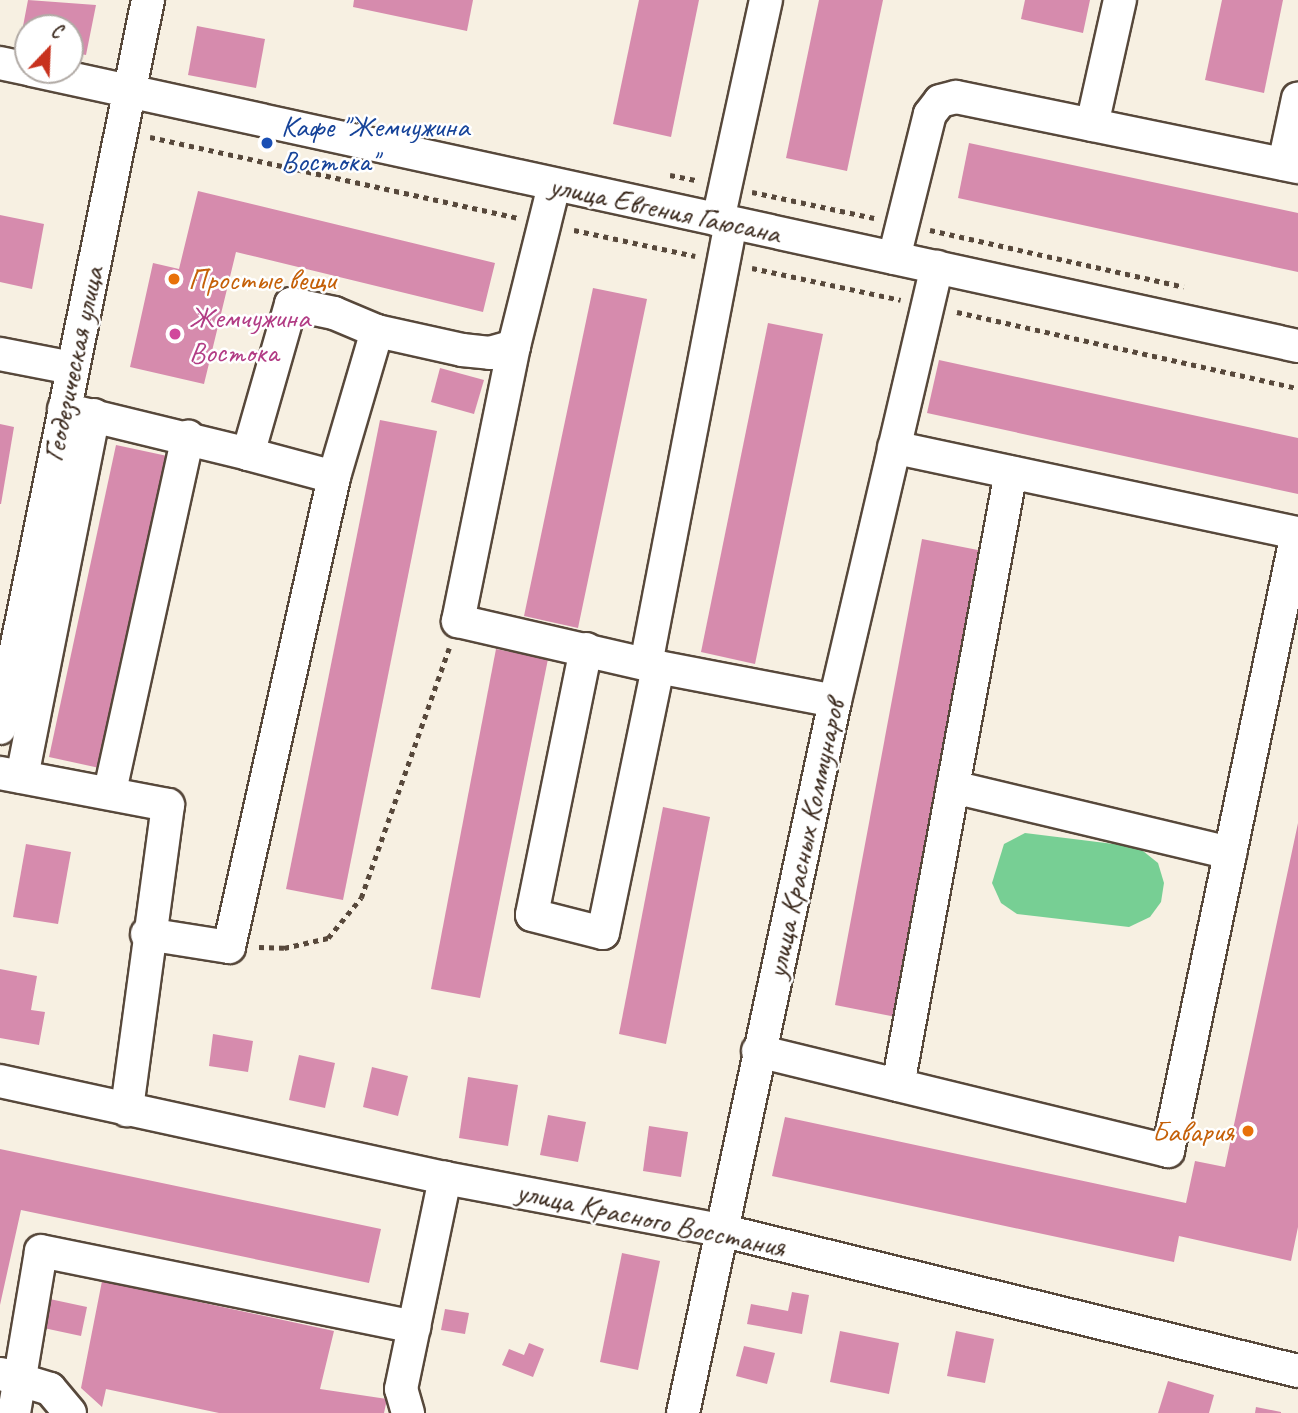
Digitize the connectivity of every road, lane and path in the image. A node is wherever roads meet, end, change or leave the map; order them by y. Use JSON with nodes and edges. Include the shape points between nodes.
{"nodes":[{"id":1,"x":148,"y":0,"type":"edge"},
{"id":2,"x":766,"y":0,"type":"edge"},
{"id":3,"x":1120,"y":0,"type":"edge"},
{"id":4,"x":84,"y":81,"type":"edge"},
{"id":5,"x":128,"y":90,"type":"junction"},
{"id":6,"x":1298,"y":98,"type":"edge"},
{"id":7,"x":1092,"y":125,"type":"junction"},
{"id":8,"x":120,"y":130,"type":"junction"},
{"id":9,"x":1291,"y":165,"type":"edge"},
{"id":10,"x":554,"y":185,"type":"junction"},
{"id":11,"x":724,"y":221,"type":"junction"},
{"id":12,"x":545,"y":223,"type":"junction"},
{"id":13,"x":894,"y":258,"type":"junction"},
{"id":14,"x":723,"y":262,"type":"junction"},
{"id":15,"x":937,"y":267,"type":"junction"},
{"id":16,"x":928,"y":305,"type":"junction"},
{"id":17,"x":377,"y":331,"type":"junction"},
{"id":18,"x":514,"y":346,"type":"junction"},
{"id":19,"x":1298,"y":346,"type":"edge"},
{"id":20,"x":0,"y":354,"type":"edge"},
{"id":21,"x":72,"y":369,"type":"junction"},
{"id":22,"x":1298,"y":388,"type":"edge"},
{"id":23,"x":79,"y":412,"type":"junction"},
{"id":24,"x":188,"y":436,"type":"junction"},
{"id":25,"x":894,"y":447,"type":"junction"},
{"id":26,"x":248,"y":454,"type":"junction"},
{"id":27,"x":1011,"y":472,"type":"junction"},
{"id":28,"x":334,"y":477,"type":"junction"},
{"id":29,"x":14,"y":573,"type":"edge"},
{"id":30,"x":458,"y":621,"type":"junction"},
{"id":31,"x":586,"y":649,"type":"junction"},
{"id":32,"x":652,"y":665,"type":"junction"},
{"id":33,"x":835,"y":701,"type":"junction"},
{"id":34,"x":0,"y":728,"type":"edge"},
{"id":35,"x":11,"y":775,"type":"edge"},
{"id":36,"x":953,"y":787,"type":"junction"},
{"id":37,"x":110,"y":791,"type":"junction"},
{"id":38,"x":1230,"y":853,"type":"junction"},
{"id":39,"x":147,"y":934,"type":"junction"},
{"id":40,"x":229,"y":947,"type":"junction"},
{"id":41,"x":758,"y":1051,"type":"junction"},
{"id":42,"x":0,"y":1081,"type":"edge"},
{"id":43,"x":898,"y":1085,"type":"junction"},
{"id":44,"x":127,"y":1110,"type":"junction"},
{"id":45,"x":445,"y":1178,"type":"junction"},
{"id":46,"x":720,"y":1230,"type":"junction"},
{"id":47,"x":414,"y":1327,"type":"junction"},
{"id":48,"x":1298,"y":1371,"type":"edge"},
{"id":49,"x":11,"y":1376,"type":"edge"},
{"id":50,"x":14,"y":1413,"type":"edge"},
{"id":51,"x":70,"y":1413,"type":"edge"},
{"id":52,"x":408,"y":1413,"type":"edge"},
{"id":53,"x":683,"y":1413,"type":"edge"}],
"edges":[{"from":1,"to":5,"type":"street","name":"Геодезическая улица"},
{"from":2,"to":11,"type":"street"},
{"from":3,"to":7,"type":"street"},
{"from":4,"to":5,"type":"street","name":"улица Евгения Гаюсана"},
{"from":5,"to":8,"type":"street","name":"Геодезическая улица"},
{"from":5,"to":10,"type":"street","name":"улица Евгения Гаюсана"},
{"from":6,"to":9,"type":"street"},
{"from":7,"to":9,"type":"street"},
{"from":7,"to":13,"type":"street","via":[[956,97],[940,101],[930,114]]},
{"from":8,"to":12,"type":"path"},
{"from":8,"to":21,"type":"street","name":"Геодезическая улица"},
{"from":10,"to":11,"type":"street","name":"улица Евгения Гаюсана"},
{"from":10,"to":12,"type":"street"},
{"from":11,"to":13,"type":"street","name":"улица Евгения Гаюсана"},
{"from":11,"to":14,"type":"street"},
{"from":12,"to":14,"type":"path"},
{"from":12,"to":18,"type":"street"},
{"from":13,"to":15,"type":"street","name":"улица Евгения Гаюсана"},
{"from":14,"to":16,"type":"path"},
{"from":14,"to":32,"type":"street"},
{"from":15,"to":16,"type":"street","name":"улица Красных Коммунаров"},
{"from":15,"to":19,"type":"street","name":"улица Евгения Гаюсана"},
{"from":16,"to":22,"type":"path"},
{"from":16,"to":25,"type":"street","name":"улица Красных Коммунаров"},
{"from":17,"to":18,"type":"street","via":[[462,350],[490,353]]},
{"from":17,"to":26,"type":"street","via":[[334,313],[291,304]]},
{"from":17,"to":28,"type":"street"},
{"from":18,"to":30,"type":"street"},
{"from":20,"to":21,"type":"street"},
{"from":21,"to":23,"type":"street","name":"Геодезическая улица"},
{"from":23,"to":24,"type":"street"},
{"from":23,"to":29,"type":"street","name":"Геодезическая улица"},
{"from":23,"to":35,"type":"street"},
{"from":24,"to":26,"type":"street"},
{"from":24,"to":37,"type":"street"},
{"from":25,"to":27,"type":"street"},
{"from":25,"to":33,"type":"street","name":"улица Красных Коммунаров"},
{"from":26,"to":28,"type":"street"},
{"from":27,"to":36,"type":"street"},
{"from":27,"to":38,"type":"street","via":[[1297,533]]},
{"from":28,"to":40,"type":"street"},
{"from":29,"to":34,"type":"street","name":"Геодезическая улица"},
{"from":30,"to":31,"type":"street"},
{"from":30,"to":40,"type":"path","via":[[361,898],[328,938],[284,948]]},
{"from":31,"to":32,"type":"street"},
{"from":31,"to":32,"type":"street","via":[[532,915],[603,933]]},
{"from":32,"to":33,"type":"street"},
{"from":33,"to":41,"type":"street","name":"улица Красных Коммунаров"},
{"from":35,"to":37,"type":"street"},
{"from":36,"to":38,"type":"street"},
{"from":36,"to":43,"type":"street"},
{"from":37,"to":39,"type":"street","via":[[168,805]]},
{"from":38,"to":43,"type":"street","via":[[1168,1150]]},
{"from":39,"to":40,"type":"street"},
{"from":39,"to":44,"type":"street"},
{"from":41,"to":43,"type":"street"},
{"from":41,"to":46,"type":"street","name":"улица Красных Коммунаров"},
{"from":42,"to":44,"type":"street","name":"улица Красного Восстания"},
{"from":44,"to":45,"type":"street","name":"улица Красного Восстания"},
{"from":45,"to":46,"type":"street","name":"улица Красного Восстания"},
{"from":45,"to":47,"type":"street"},
{"from":46,"to":48,"type":"street","name":"улица Красного Восстания"},
{"from":46,"to":53,"type":"street","name":"улица Красных Коммунаров"},
{"from":47,"to":49,"type":"street","via":[[41,1251]]},
{"from":47,"to":52,"type":"street","via":[[401,1389]]},
{"from":49,"to":50,"type":"street"},
{"from":49,"to":51,"type":"street","via":[[50,1389]]}]}
